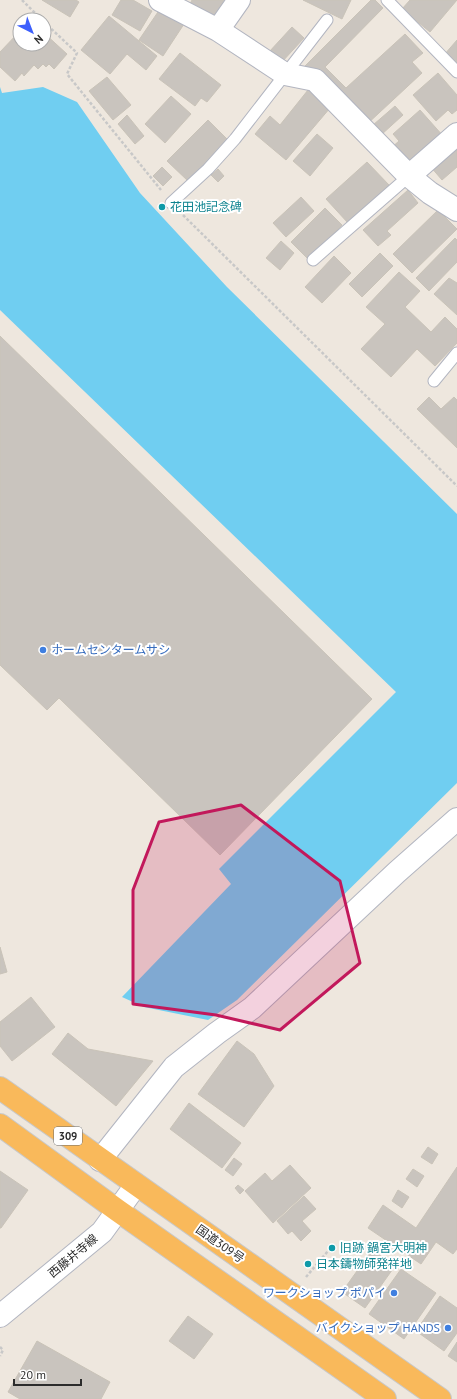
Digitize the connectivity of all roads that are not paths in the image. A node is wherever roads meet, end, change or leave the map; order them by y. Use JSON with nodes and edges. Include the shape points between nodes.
{"nodes":[{"id":1,"x":160,"y":0,"type":"edge"},
{"id":2,"x":239,"y":0,"type":"edge"},
{"id":3,"x":387,"y":0,"type":"edge"},
{"id":4,"x":327,"y":20,"type":"dead end"},
{"id":5,"x":218,"y":30,"type":"junction"},
{"id":6,"x":457,"y":72,"type":"edge"},
{"id":7,"x":285,"y":74,"type":"junction"},
{"id":8,"x":457,"y":134,"type":"edge"},
{"id":9,"x":409,"y":176,"type":"junction"},
{"id":10,"x":171,"y":203,"type":"road end"},
{"id":11,"x":457,"y":210,"type":"edge"},
{"id":12,"x":313,"y":260,"type":"dead end"},
{"id":13,"x":457,"y":353,"type":"edge"},
{"id":14,"x":434,"y":381,"type":"dead end"},
{"id":15,"x":457,"y":819,"type":"edge"},
{"id":16,"x":0,"y":1088,"type":"edge"},
{"id":17,"x":0,"y":1125,"type":"edge"},
{"id":18,"x":100,"y":1160,"type":"junction"},
{"id":19,"x":136,"y":1185,"type":"junction"},
{"id":20,"x":117,"y":1210,"type":"junction"},
{"id":21,"x":0,"y":1316,"type":"edge"},
{"id":22,"x":385,"y":1399,"type":"edge"},
{"id":23,"x":440,"y":1399,"type":"edge"}],
"edges":[{"from":1,"to":5,"type":"street"},
{"from":2,"to":5,"type":"street"},
{"from":3,"to":6,"type":"lane"},
{"from":4,"to":7,"type":"lane"},
{"from":5,"to":7,"type":"street"},
{"from":7,"to":9,"type":"street","via":[[315,80]]},
{"from":7,"to":10,"type":"lane","via":[[236,140]]},
{"from":8,"to":9,"type":"street"},
{"from":9,"to":11,"type":"street"},
{"from":9,"to":12,"type":"lane"},
{"from":13,"to":14,"type":"lane"},
{"from":15,"to":18,"type":"street","via":[[252,1008],[174,1067]]},
{"from":16,"to":18,"type":"highway","name":"国道309号","number":"309"},
{"from":17,"to":20,"type":"highway","number":"309"},
{"from":18,"to":19,"type":"highway","name":"国道309号","number":"309"},
{"from":19,"to":20,"type":"street","name":"西藤井寺線"},
{"from":19,"to":23,"type":"highway","name":"国道309号","number":"309"},
{"from":20,"to":21,"type":"street","name":"西藤井寺線","via":[[102,1232]]},
{"from":20,"to":22,"type":"highway","number":"309"}]}
